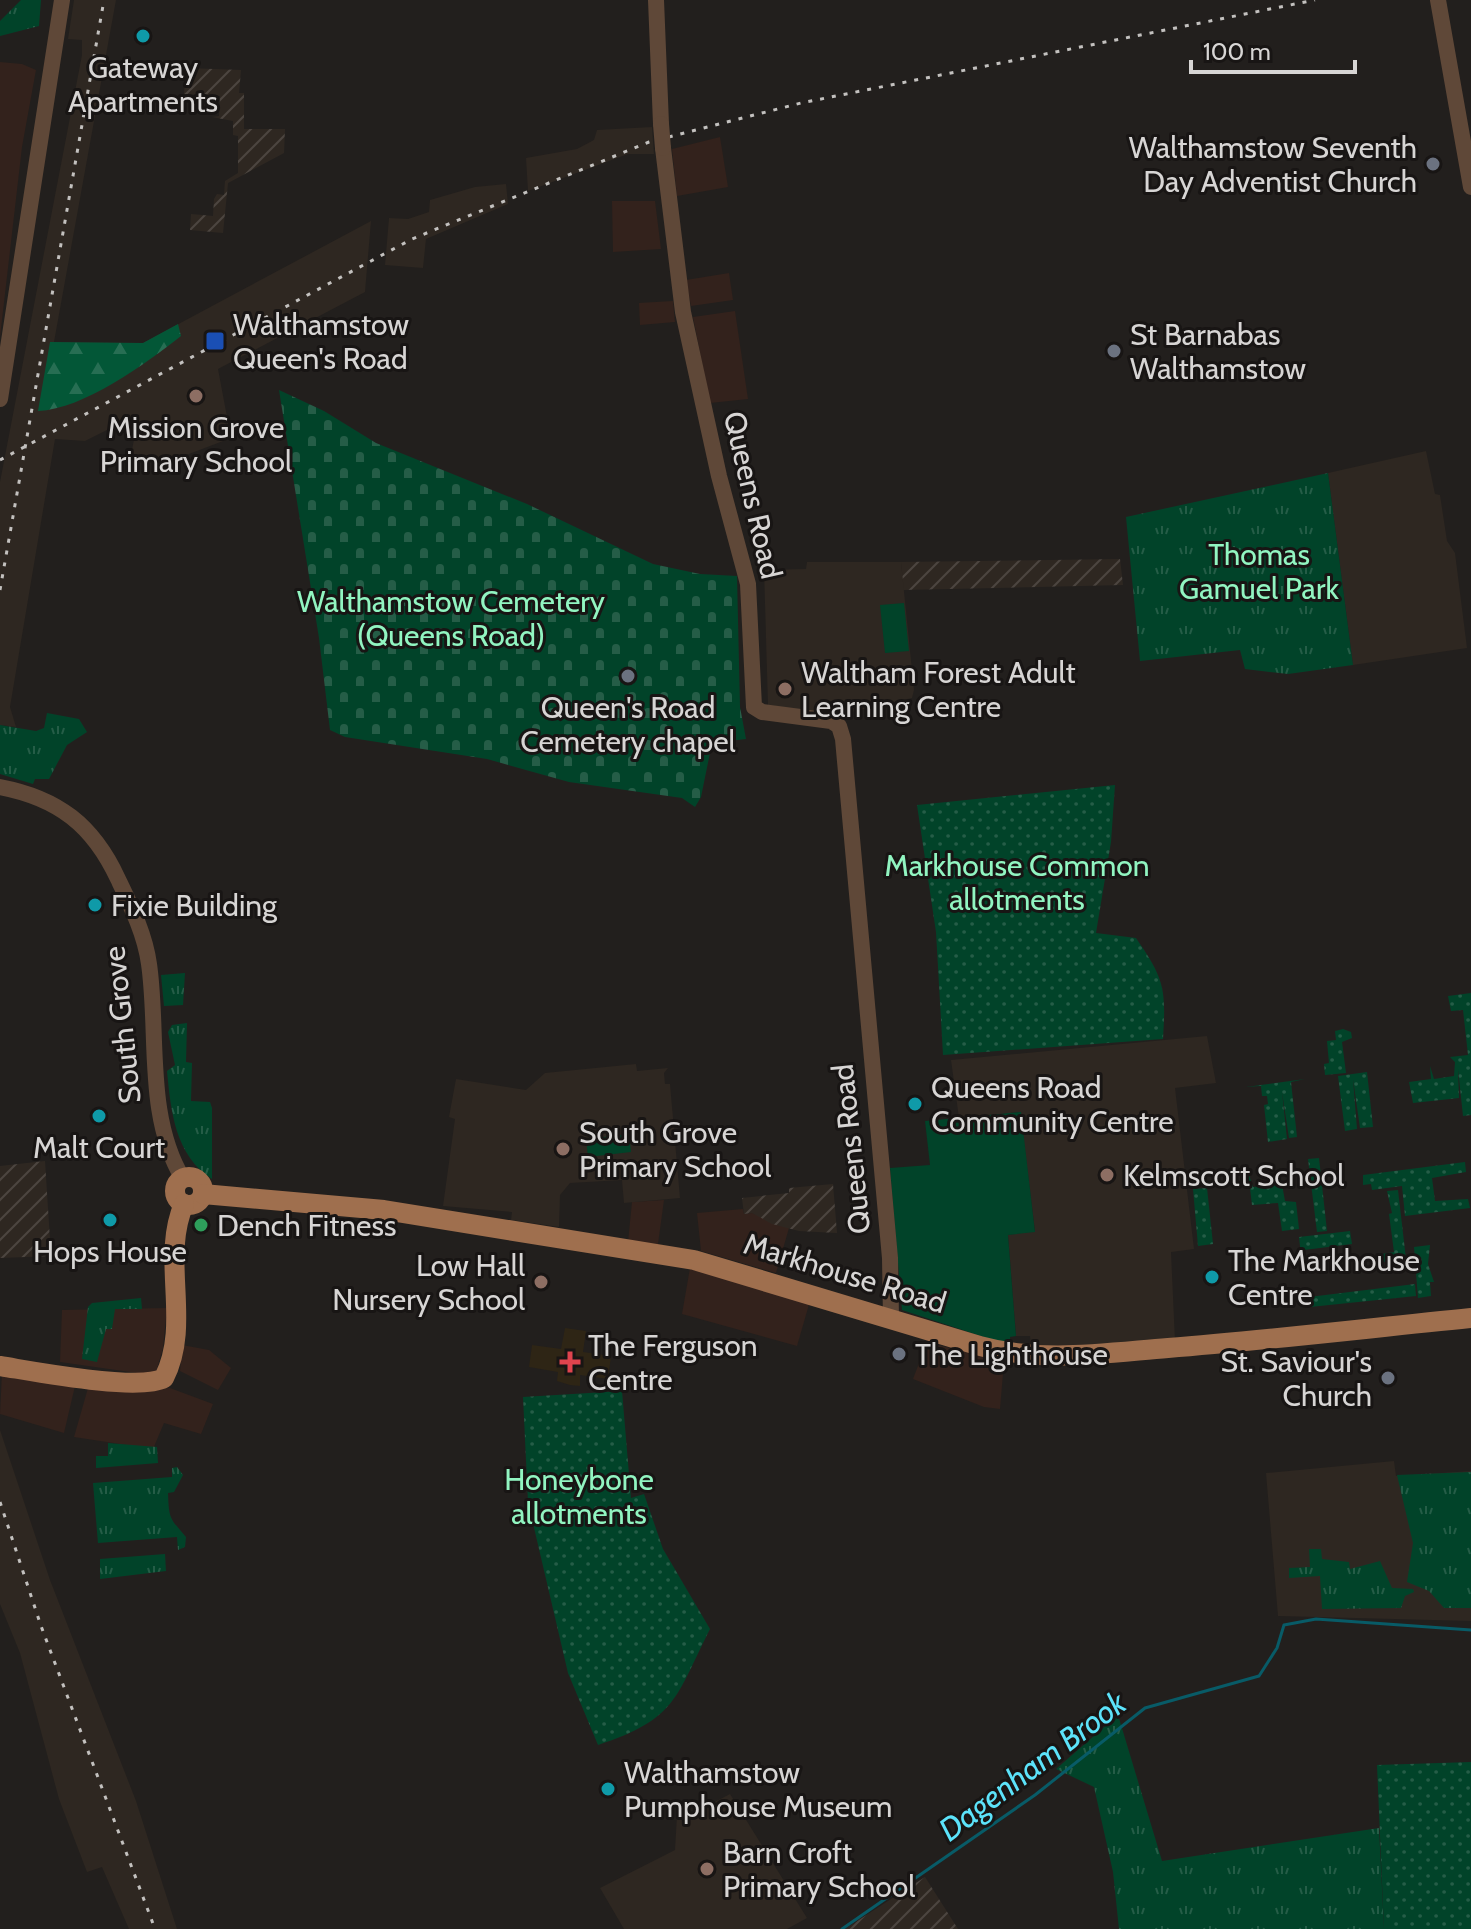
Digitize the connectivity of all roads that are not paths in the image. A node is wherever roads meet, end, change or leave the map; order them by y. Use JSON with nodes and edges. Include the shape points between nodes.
{"nodes":[{"id":1,"x":62,"y":0,"type":"edge"},
{"id":2,"x":656,"y":0,"type":"edge"},
{"id":3,"x":1438,"y":0,"type":"edge"},
{"id":4,"x":1471,"y":187,"type":"edge"},
{"id":5,"x":0,"y":399,"type":"edge"},
{"id":6,"x":0,"y":787,"type":"edge"},
{"id":7,"x":183,"y":1179,"type":"junction"},
{"id":8,"x":203,"y":1194,"type":"junction"},
{"id":9,"x":184,"y":1204,"type":"junction"},
{"id":10,"x":891,"y":1318,"type":"junction"},
{"id":11,"x":1471,"y":1318,"type":"edge"},
{"id":12,"x":0,"y":1366,"type":"edge"}],
"edges":[{"from":1,"to":5,"type":"street"},
{"from":2,"to":10,"type":"street","name":"Queens Road","bridge":true,"via":[[663,148],[683,312],[748,584],[754,707],[831,721],[843,739]]},
{"from":3,"to":4,"type":"street"},
{"from":6,"to":7,"type":"street","name":"South Grove","via":[[56,804],[87,828],[132,908],[149,960],[162,1122]]},
{"from":7,"to":8,"type":"main road","via":[[197,1180]]},
{"from":7,"to":9,"type":"main road","via":[[176,1194]]},
{"from":8,"to":9,"type":"main road","via":[[196,1204]]},
{"from":8,"to":10,"type":"main road","name":"Markhouse Road","via":[[384,1210],[694,1260]]},
{"from":9,"to":12,"type":"main road","via":[[175,1241],[177,1321],[164,1378],[116,1381]]},
{"from":10,"to":11,"type":"main road","name":"Markhouse Road","via":[[1001,1352],[1045,1356]]}]}
